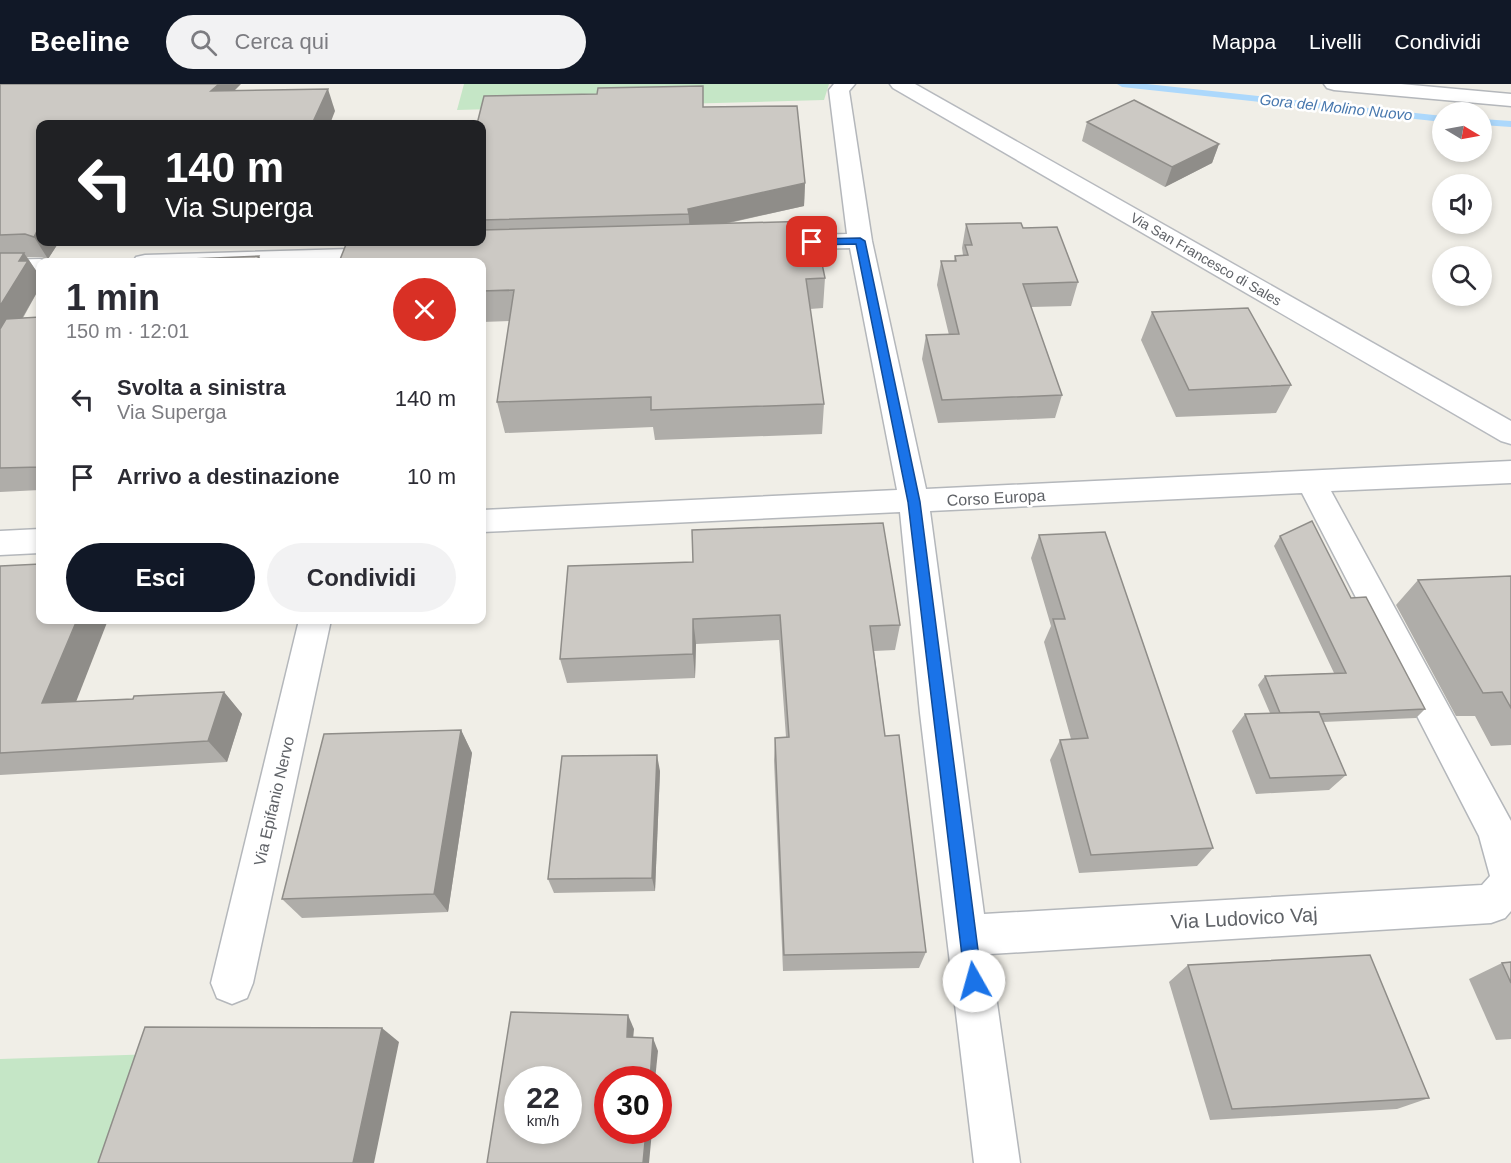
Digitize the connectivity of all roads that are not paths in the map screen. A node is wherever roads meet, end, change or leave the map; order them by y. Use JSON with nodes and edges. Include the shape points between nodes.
{"nodes":[{"id":1,"x":846,"y":84,"type":"edge"},
{"id":2,"x":900,"y":84,"type":"edge"},
{"id":3,"x":1334,"y":84,"type":"edge"},
{"id":4,"x":1511,"y":100,"type":"edge"},
{"id":5,"x":860,"y":241,"type":"junction"},
{"id":6,"x":753,"y":244,"type":"edge"},
{"id":7,"x":407,"y":254,"type":"edge"},
{"id":8,"x":276,"y":258,"type":"edge"},
{"id":9,"x":36,"y":266,"type":"edge"},
{"id":10,"x":0,"y":267,"type":"edge"},
{"id":11,"x":1511,"y":434,"type":"edge"},
{"id":12,"x":1511,"y":472,"type":"edge"},
{"id":13,"x":1312,"y":483,"type":"junction"},
{"id":14,"x":914,"y":502,"type":"junction"},
{"id":15,"x":486,"y":521,"type":"edge"},
{"id":16,"x":36,"y":541,"type":"edge"},
{"id":17,"x":0,"y":543,"type":"edge"},
{"id":18,"x":314,"y":624,"type":"edge"},
{"id":19,"x":1511,"y":881,"type":"edge"},
{"id":20,"x":968,"y":934,"type":"junction"},
{"id":21,"x":232,"y":983,"type":"dead end"},
{"id":22,"x":997,"y":1163,"type":"edge"}],
"edges":[{"from":1,"to":5,"type":"street","via":[[839,90]]},
{"from":2,"to":11,"type":"street","name":"Via San Francesco di Sales"},
{"from":3,"to":4,"type":"street"},
{"from":5,"to":6,"type":"street"},
{"from":5,"to":14,"type":"street"},
{"from":7,"to":8,"type":"street"},
{"from":9,"to":10,"type":"street"},
{"from":12,"to":13,"type":"street","name":"Corso Europa"},
{"from":13,"to":14,"type":"street","name":"Corso Europa"},
{"from":13,"to":19,"type":"street","name":"Via Ludovico Vaj","via":[[1497,832]]},
{"from":14,"to":15,"type":"street","name":"Corso Europa"},
{"from":14,"to":20,"type":"street"},
{"from":16,"to":17,"type":"street"},
{"from":18,"to":21,"type":"street","name":"Via Epifanio Nervo"},
{"from":19,"to":20,"type":"street","name":"Via Ludovico Vaj","via":[[1491,904]]},
{"from":20,"to":22,"type":"street"}]}
